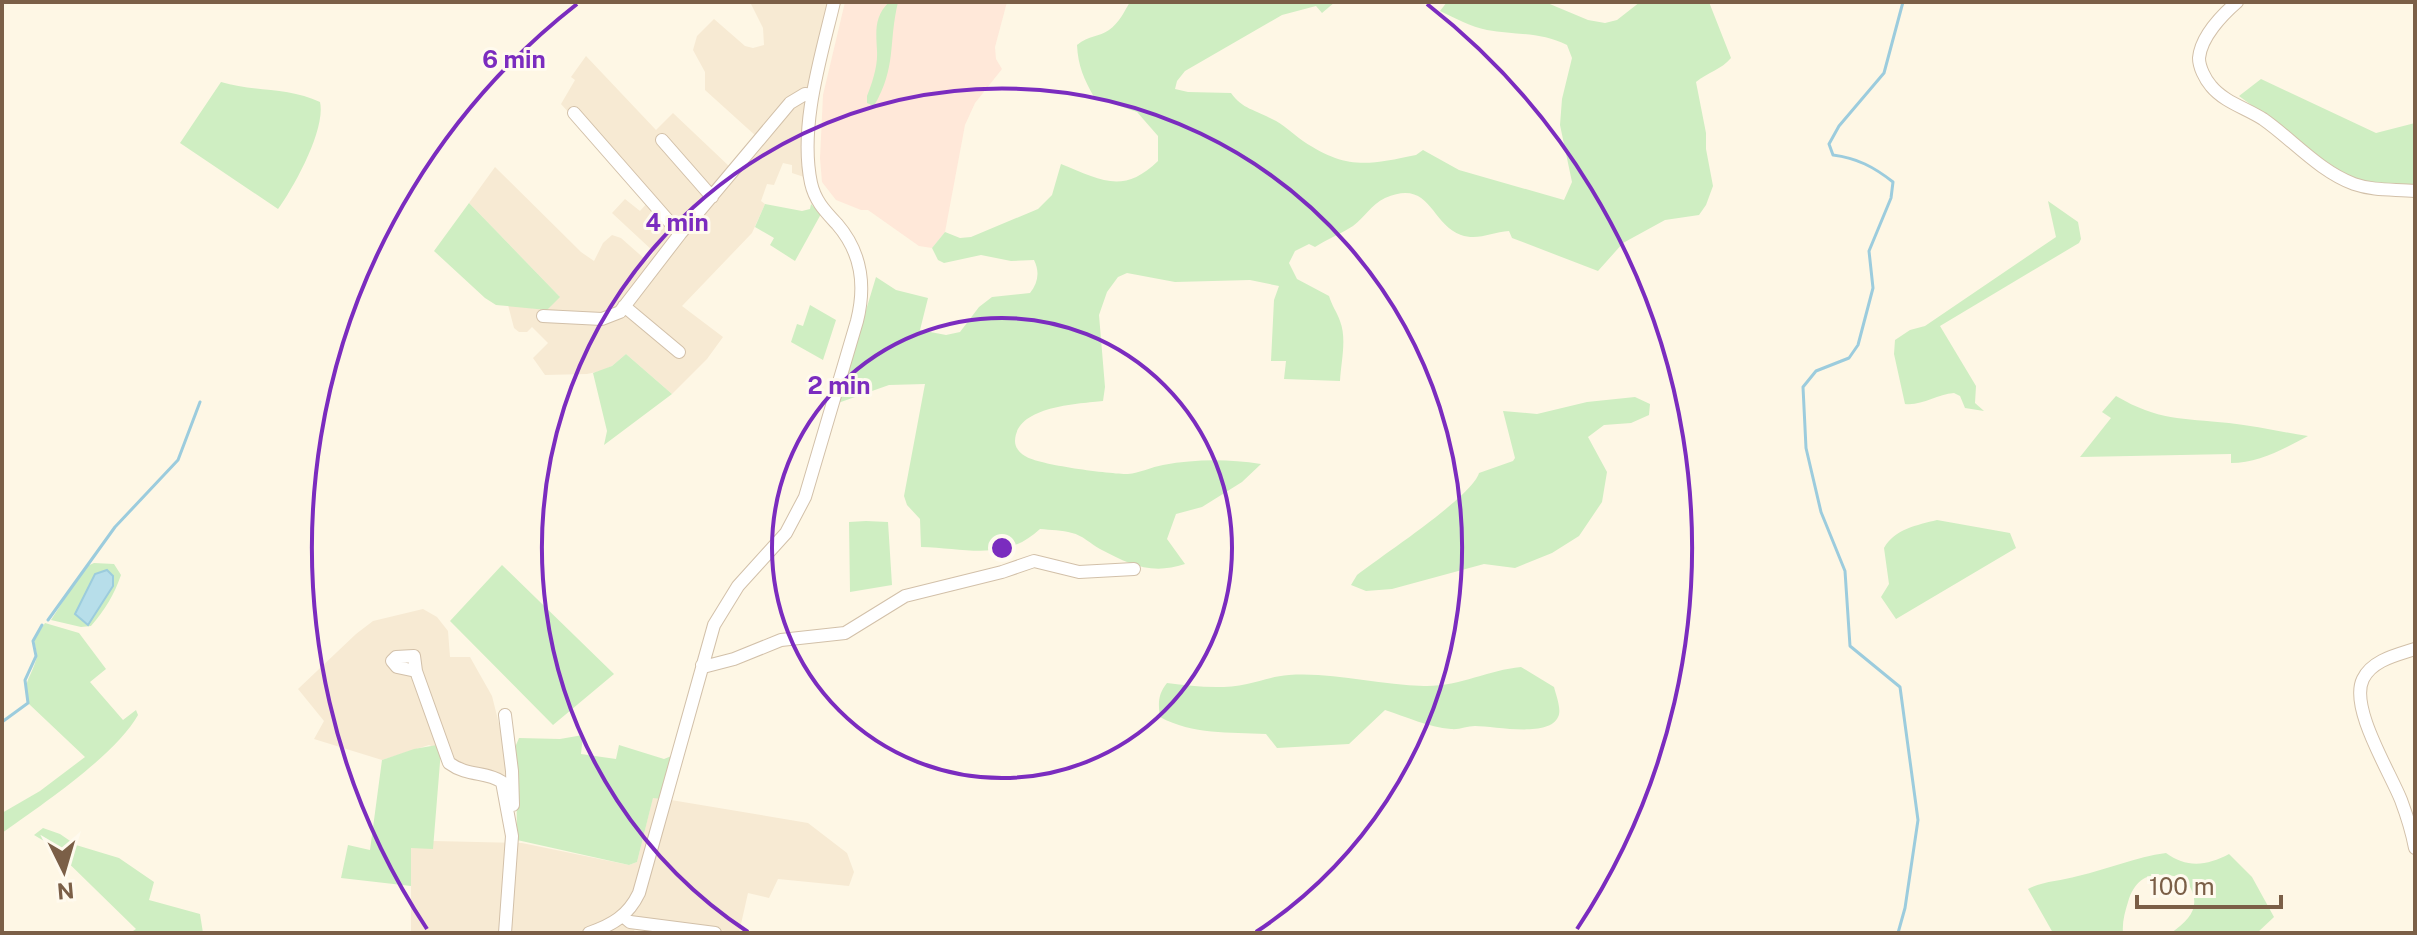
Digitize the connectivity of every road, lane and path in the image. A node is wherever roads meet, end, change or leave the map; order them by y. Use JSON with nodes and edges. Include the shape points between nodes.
{"nodes":[{"id":1,"x":834,"y":2,"type":"edge"},
{"id":2,"x":2237,"y":2,"type":"edge"},
{"id":3,"x":812,"y":95,"type":"junction"},
{"id":4,"x":574,"y":113,"type":"dead end"},
{"id":5,"x":662,"y":140,"type":"dead end"},
{"id":6,"x":2415,"y":191,"type":"edge"},
{"id":7,"x":712,"y":197,"type":"junction"},
{"id":8,"x":680,"y":234,"type":"junction"},
{"id":9,"x":624,"y":306,"type":"junction"},
{"id":10,"x":543,"y":316,"type":"dead end"},
{"id":11,"x":679,"y":352,"type":"dead end"},
{"id":12,"x":1134,"y":569,"type":"dead end"},
{"id":13,"x":2415,"y":649,"type":"edge"},
{"id":14,"x":702,"y":665,"type":"junction"},
{"id":15,"x":416,"y":671,"type":"dead end"},
{"id":16,"x":505,"y":715,"type":"dead end"},
{"id":17,"x":512,"y":836,"type":"junction"},
{"id":18,"x":2415,"y":848,"type":"edge"},
{"id":19,"x":623,"y":916,"type":"junction"},
{"id":20,"x":505,"y":933,"type":"edge"},
{"id":21,"x":589,"y":933,"type":"edge"},
{"id":22,"x":715,"y":933,"type":"edge"}],
"edges":[{"from":1,"to":3,"type":"street"},
{"from":2,"to":6,"type":"street","via":[[2203,46],[2199,59],[2210,86],[2338,177],[2379,190]]},
{"from":3,"to":7,"type":"street","via":[[790,103]]},
{"from":3,"to":14,"type":"street","via":[[813,191],[856,252],[862,300],[805,497],[779,543],[721,612]]},
{"from":4,"to":8,"type":"street"},
{"from":5,"to":7,"type":"street"},
{"from":7,"to":8,"type":"street"},
{"from":8,"to":9,"type":"street"},
{"from":9,"to":10,"type":"street","via":[[602,319]]},
{"from":9,"to":11,"type":"street"},
{"from":12,"to":14,"type":"street","via":[[1079,572],[1034,561],[905,596],[845,633],[781,640]]},
{"from":13,"to":18,"type":"street","via":[[2376,664],[2359,690],[2362,713],[2402,801]]},
{"from":14,"to":19,"type":"street","via":[[642,884]]},
{"from":15,"to":17,"type":"street","via":[[449,763],[502,782]]},
{"from":16,"to":17,"type":"street"},
{"from":17,"to":20,"type":"street"},
{"from":19,"to":21,"type":"street"},
{"from":19,"to":22,"type":"street","via":[[630,922]]}]}
